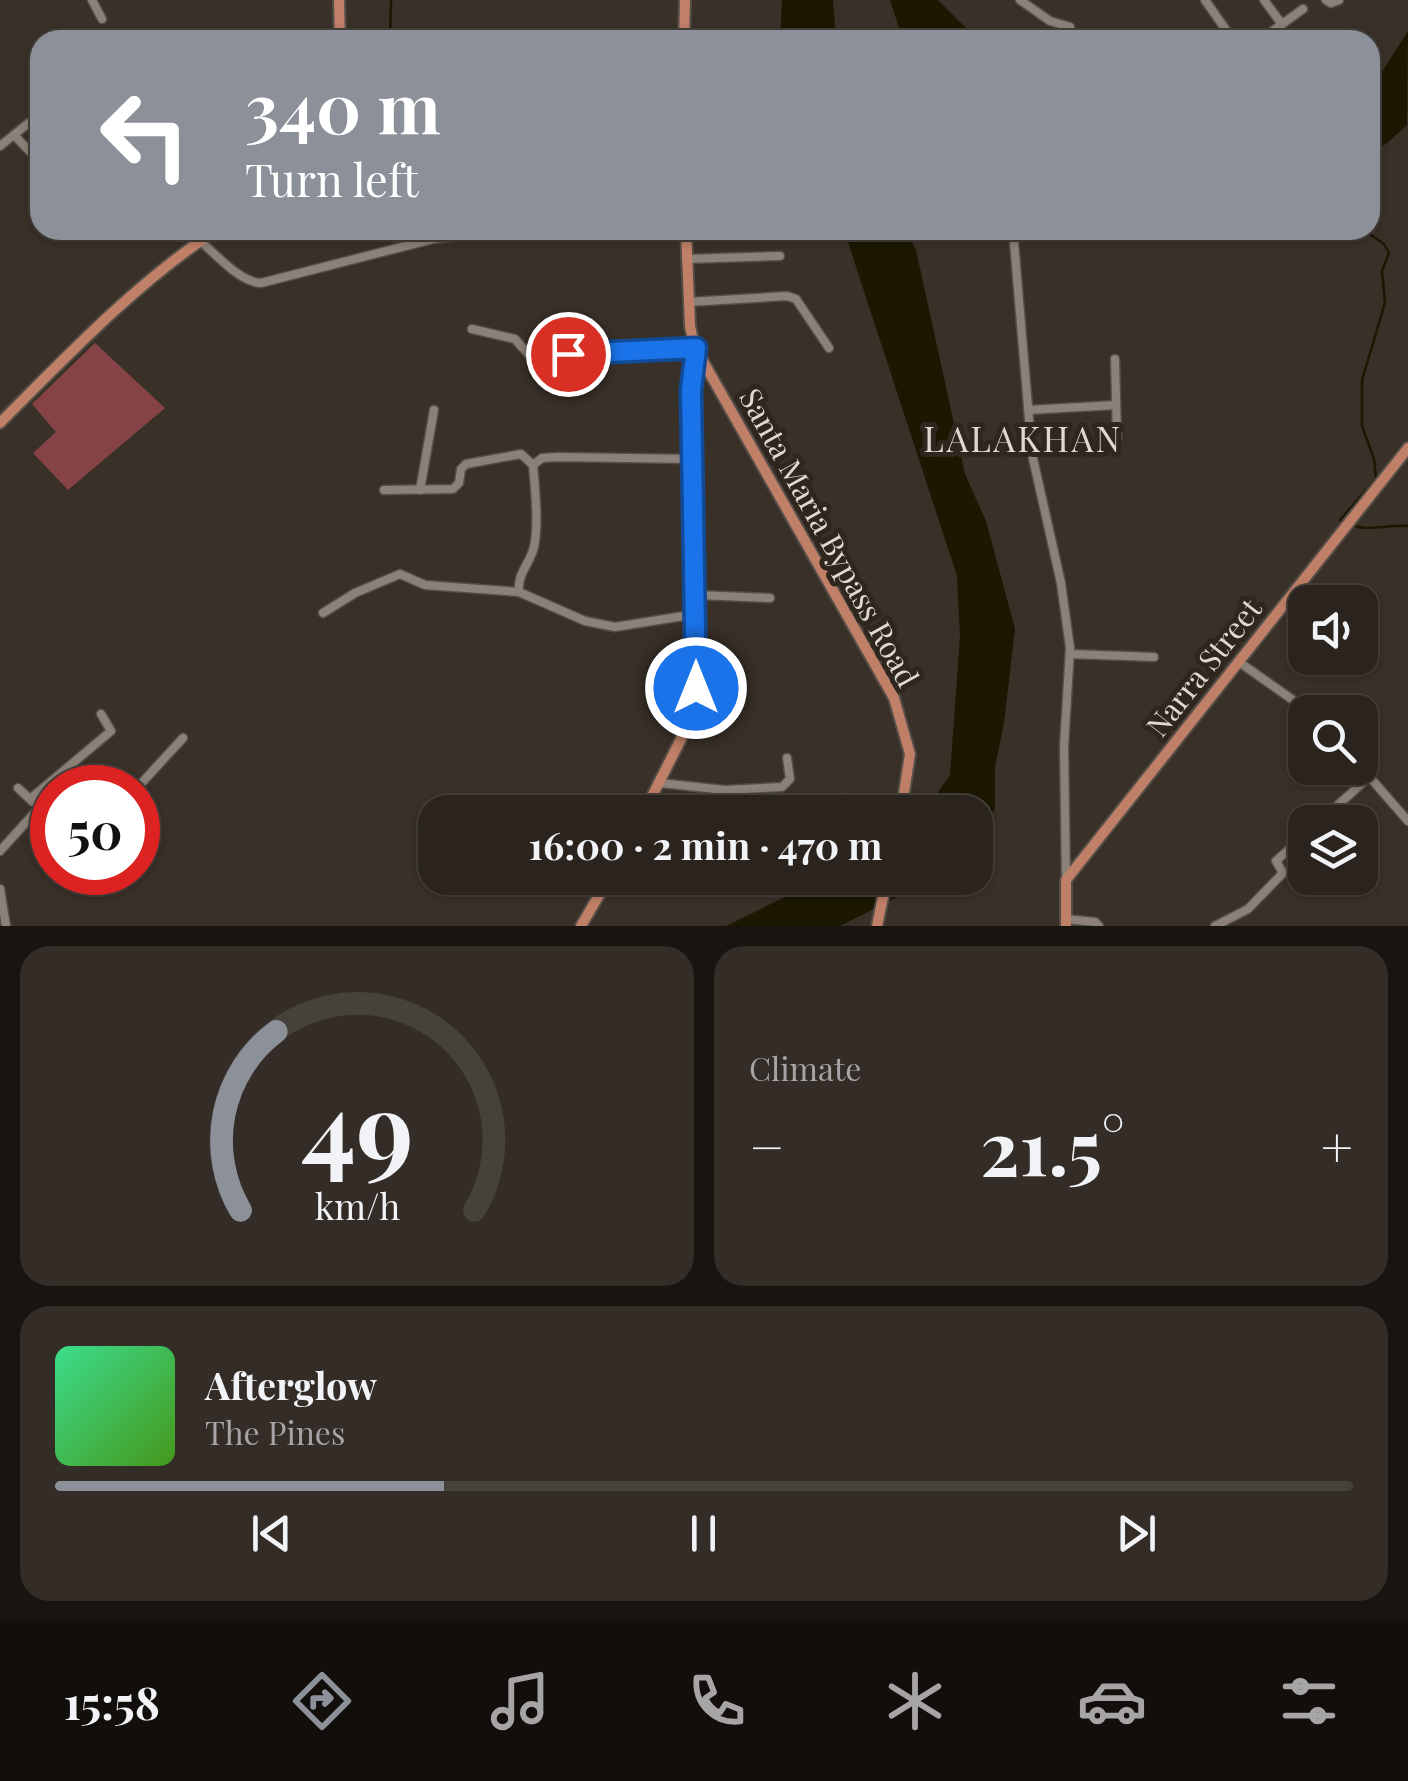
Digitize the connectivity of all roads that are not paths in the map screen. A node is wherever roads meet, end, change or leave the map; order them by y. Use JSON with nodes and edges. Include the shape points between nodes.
{"nodes":[{"id":1,"x":92,"y":0,"type":"edge"},
{"id":2,"x":340,"y":0,"type":"edge"},
{"id":3,"x":685,"y":0,"type":"edge"},
{"id":4,"x":1020,"y":0,"type":"edge"},
{"id":5,"x":1204,"y":0,"type":"edge"},
{"id":6,"x":1264,"y":0,"type":"edge"},
{"id":7,"x":1326,"y":0,"type":"edge"},
{"id":8,"x":1339,"y":0,"type":"edge"},
{"id":9,"x":1303,"y":9,"type":"dead end"},
{"id":10,"x":102,"y":19,"type":"dead end"},
{"id":11,"x":1281,"y":23,"type":"junction"},
{"id":12,"x":1070,"y":27,"type":"dead end"},
{"id":13,"x":340,"y":30,"type":"edge"},
{"id":14,"x":684,"y":30,"type":"edge"},
{"id":15,"x":1226,"y":30,"type":"edge"},
{"id":16,"x":1273,"y":30,"type":"edge"},
{"id":17,"x":30,"y":122,"type":"edge"},
{"id":18,"x":14,"y":135,"type":"junction"},
{"id":19,"x":0,"y":146,"type":"edge"},
{"id":20,"x":30,"y":152,"type":"edge"},
{"id":21,"x":429,"y":240,"type":"edge"},
{"id":22,"x":686,"y":240,"type":"edge"},
{"id":23,"x":1014,"y":240,"type":"edge"},
{"id":24,"x":200,"y":241,"type":"joint"},
{"id":25,"x":780,"y":256,"type":"dead end"},
{"id":26,"x":686,"y":259,"type":"junction"},
{"id":27,"x":688,"y":302,"type":"junction"},
{"id":28,"x":472,"y":329,"type":"dead end"},
{"id":29,"x":696,"y":348,"type":"junction"},
{"id":30,"x":830,"y":348,"type":"dead end"},
{"id":31,"x":1115,"y":359,"type":"dead end"},
{"id":32,"x":1116,"y":404,"type":"junction"},
{"id":33,"x":434,"y":410,"type":"dead end"},
{"id":34,"x":1028,"y":410,"type":"junction"},
{"id":35,"x":0,"y":422,"type":"edge"},
{"id":36,"x":1117,"y":437,"type":"dead end"},
{"id":37,"x":1406,"y":454,"type":"edge"},
{"id":38,"x":693,"y":459,"type":"junction"},
{"id":39,"x":533,"y":465,"type":"junction"},
{"id":40,"x":384,"y":490,"type":"dead end"},
{"id":41,"x":420,"y":490,"type":"junction"},
{"id":42,"x":519,"y":592,"type":"junction"},
{"id":43,"x":696,"y":595,"type":"junction"},
{"id":44,"x":770,"y":598,"type":"dead end"},
{"id":45,"x":323,"y":612,"type":"dead end"},
{"id":46,"x":696,"y":614,"type":"junction"},
{"id":47,"x":1070,"y":654,"type":"junction"},
{"id":48,"x":1154,"y":657,"type":"dead end"},
{"id":49,"x":1238,"y":662,"type":"junction"},
{"id":50,"x":1288,"y":697,"type":"edge"},
{"id":51,"x":100,"y":714,"type":"dead end"},
{"id":52,"x":182,"y":738,"type":"dead end"},
{"id":53,"x":787,"y":758,"type":"dead end"},
{"id":54,"x":71,"y":765,"type":"edge"},
{"id":55,"x":157,"y":765,"type":"edge"},
{"id":56,"x":660,"y":784,"type":"junction"},
{"id":57,"x":1359,"y":785,"type":"edge"},
{"id":58,"x":1377,"y":785,"type":"edge"},
{"id":59,"x":18,"y":788,"type":"dead end"},
{"id":60,"x":654,"y":795,"type":"edge"},
{"id":61,"x":904,"y":795,"type":"edge"},
{"id":62,"x":30,"y":800,"type":"edge"},
{"id":63,"x":1337,"y":805,"type":"edge"},
{"id":64,"x":30,"y":818,"type":"edge"},
{"id":65,"x":1408,"y":821,"type":"edge"},
{"id":66,"x":1288,"y":851,"type":"edge"},
{"id":67,"x":0,"y":852,"type":"edge"},
{"id":68,"x":1066,"y":880,"type":"junction"},
{"id":69,"x":0,"y":889,"type":"edge"},
{"id":70,"x":599,"y":895,"type":"edge"},
{"id":71,"x":884,"y":895,"type":"edge"},
{"id":72,"x":1066,"y":923,"type":"edge"},
{"id":73,"x":6,"y":926,"type":"edge"},
{"id":74,"x":581,"y":926,"type":"edge"},
{"id":75,"x":878,"y":926,"type":"edge"},
{"id":76,"x":1099,"y":926,"type":"edge"},
{"id":77,"x":1215,"y":926,"type":"edge"}],
"edges":[{"from":1,"to":10,"type":"street"},
{"from":2,"to":13,"type":"main road"},
{"from":3,"to":14,"type":"main road"},
{"from":4,"to":12,"type":"street"},
{"from":5,"to":15,"type":"street"},
{"from":6,"to":11,"type":"street"},
{"from":7,"to":8,"type":"street"},
{"from":9,"to":11,"type":"street"},
{"from":11,"to":16,"type":"street"},
{"from":17,"to":18,"type":"street"},
{"from":18,"to":19,"type":"street"},
{"from":18,"to":20,"type":"street"},
{"from":21,"to":24,"type":"street","via":[[260,284]]},
{"from":22,"to":26,"type":"main road"},
{"from":23,"to":34,"type":"street"},
{"from":24,"to":35,"type":"main road","via":[[114,308]]},
{"from":25,"to":26,"type":"street"},
{"from":26,"to":27,"type":"main road"},
{"from":27,"to":29,"type":"main road"},
{"from":27,"to":30,"type":"street","via":[[787,296],[796,299]]},
{"from":28,"to":29,"type":"street","via":[[515,339],[530,356]]},
{"from":29,"to":38,"type":"main road"},
{"from":29,"to":61,"type":"main road","name":"Santa Maria Bypass Road","via":[[894,698],[910,754]]},
{"from":31,"to":32,"type":"street"},
{"from":32,"to":34,"type":"street"},
{"from":32,"to":36,"type":"street"},
{"from":33,"to":41,"type":"street"},
{"from":34,"to":47,"type":"street"},
{"from":37,"to":49,"type":"main road","name":"Narra Street"},
{"from":38,"to":39,"type":"street","via":[[558,457]]},
{"from":38,"to":43,"type":"main road"},
{"from":39,"to":41,"type":"street","via":[[520,454],[483,459],[461,469],[456,487]]},
{"from":39,"to":42,"type":"street","via":[[534,546],[517,579]]},
{"from":40,"to":41,"type":"street"},
{"from":42,"to":45,"type":"street","via":[[426,585],[400,574]]},
{"from":42,"to":46,"type":"street","via":[[616,627]]},
{"from":43,"to":44,"type":"street"},
{"from":43,"to":46,"type":"main road"},
{"from":46,"to":56,"type":"main road","via":[[696,688]]},
{"from":47,"to":48,"type":"street"},
{"from":47,"to":68,"type":"street"},
{"from":49,"to":50,"type":"street"},
{"from":49,"to":68,"type":"main road","name":"Narra Street"},
{"from":51,"to":54,"type":"street","via":[[110,731]]},
{"from":52,"to":55,"type":"street"},
{"from":53,"to":56,"type":"street","via":[[790,779],[782,787]]},
{"from":56,"to":60,"type":"main road"},
{"from":57,"to":63,"type":"street"},
{"from":58,"to":65,"type":"street"},
{"from":59,"to":62,"type":"street"},
{"from":64,"to":67,"type":"street"},
{"from":66,"to":77,"type":"street","via":[[1276,862],[1283,874],[1248,909]]},
{"from":68,"to":72,"type":"main road"},
{"from":69,"to":73,"type":"street"},
{"from":70,"to":74,"type":"main road"},
{"from":71,"to":75,"type":"main road"},
{"from":72,"to":76,"type":"street"}]}
